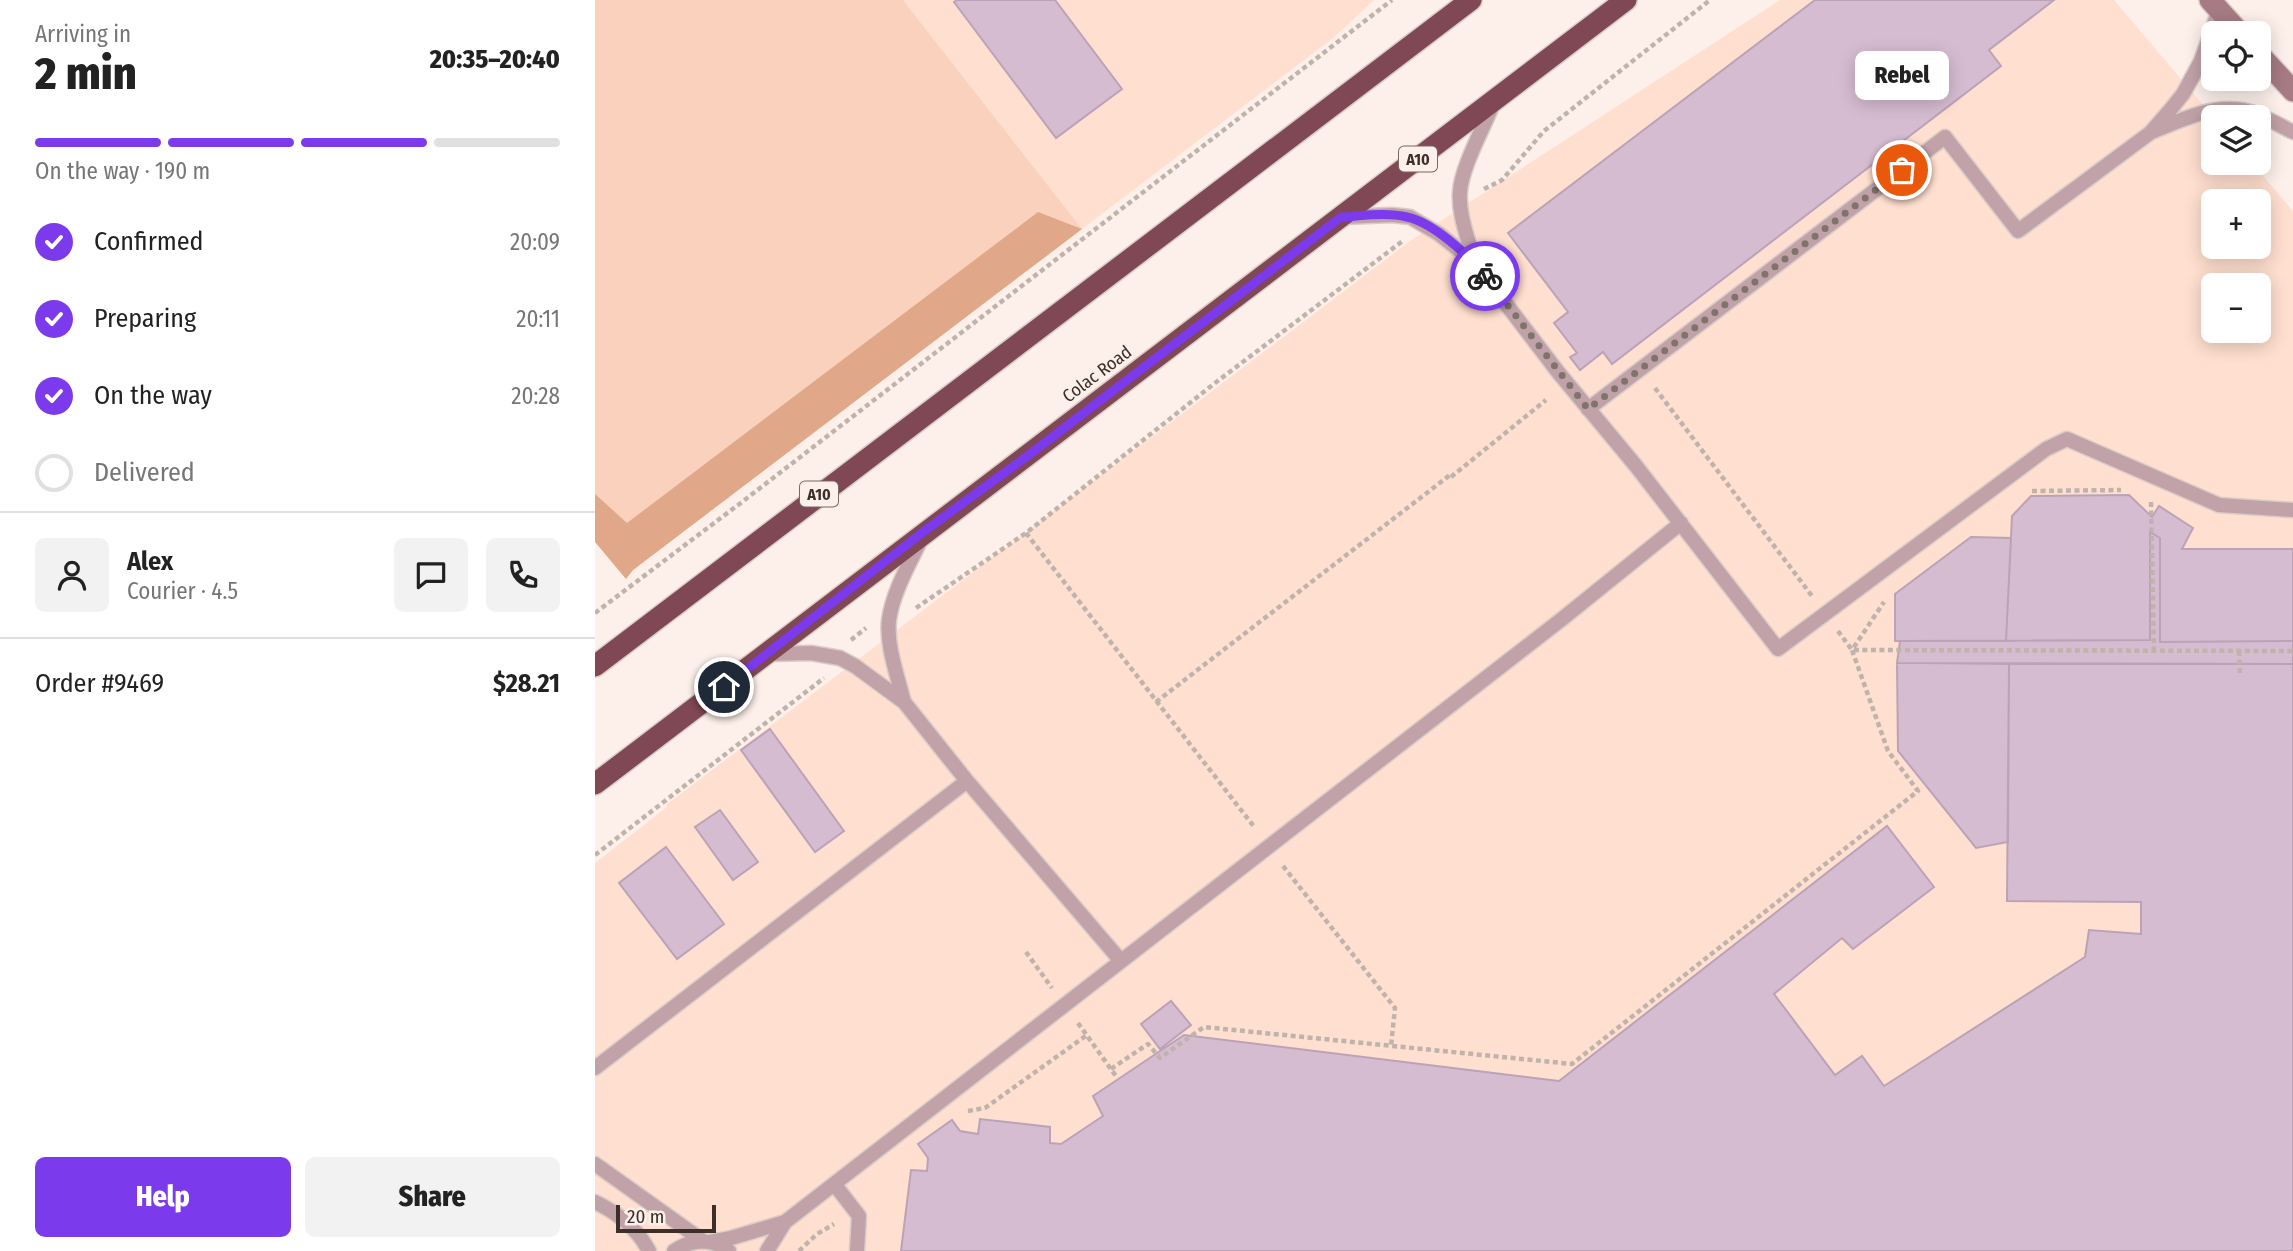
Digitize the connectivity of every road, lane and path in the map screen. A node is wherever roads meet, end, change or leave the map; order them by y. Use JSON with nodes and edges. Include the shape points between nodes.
{"nodes":[{"id":1,"x":1392,"y":0,"type":"edge"},
{"id":2,"x":1471,"y":0,"type":"edge"},
{"id":3,"x":1626,"y":0,"type":"edge"},
{"id":4,"x":1710,"y":0,"type":"edge"},
{"id":5,"x":2214,"y":5,"type":"edge"},
{"id":6,"x":2229,"y":21,"type":"edge"},
{"id":7,"x":2271,"y":67,"type":"edge"},
{"id":8,"x":2293,"y":91,"type":"edge"},
{"id":9,"x":1495,"y":100,"type":"junction"},
{"id":10,"x":2293,"y":132,"type":"edge"},
{"id":11,"x":2150,"y":133,"type":"junction"},
{"id":12,"x":1460,"y":192,"type":"junction"},
{"id":13,"x":1341,"y":217,"type":"junction"},
{"id":14,"x":1417,"y":220,"type":"junction"},
{"id":15,"x":1474,"y":262,"type":"junction"},
{"id":16,"x":1640,"y":368,"type":"junction"},
{"id":17,"x":1546,"y":400,"type":"dead end"},
{"id":18,"x":1588,"y":409,"type":"junction"},
{"id":19,"x":2125,"y":490,"type":"dead end"},
{"id":20,"x":2021,"y":491,"type":"dead end"},
{"id":21,"x":2144,"y":496,"type":"dead end"},
{"id":22,"x":2151,"y":502,"type":"junction"},
{"id":23,"x":2162,"y":507,"type":"dead end"},
{"id":24,"x":2293,"y":510,"type":"edge"},
{"id":25,"x":1681,"y":523,"type":"junction"},
{"id":26,"x":923,"y":532,"type":"junction"},
{"id":27,"x":1025,"y":533,"type":"junction"},
{"id":28,"x":1891,"y":592,"type":"dead end"},
{"id":29,"x":595,"y":613,"type":"edge"},
{"id":30,"x":1825,"y":614,"type":"junction"},
{"id":31,"x":889,"y":619,"type":"junction"},
{"id":32,"x":1852,"y":650,"type":"junction"},
{"id":33,"x":2239,"y":651,"type":"junction"},
{"id":34,"x":2293,"y":651,"type":"edge"},
{"id":35,"x":2154,"y":652,"type":"junction"},
{"id":36,"x":767,"y":654,"type":"junction"},
{"id":37,"x":840,"y":658,"type":"junction"},
{"id":38,"x":595,"y":666,"type":"edge"},
{"id":39,"x":2240,"y":675,"type":"dead end"},
{"id":40,"x":904,"y":702,"type":"junction"},
{"id":41,"x":1156,"y":702,"type":"junction"},
{"id":42,"x":967,"y":781,"type":"junction"},
{"id":43,"x":595,"y":784,"type":"edge"},
{"id":44,"x":1268,"y":846,"type":"junction"},
{"id":45,"x":595,"y":855,"type":"edge"},
{"id":46,"x":1121,"y":961,"type":"junction"},
{"id":47,"x":1087,"y":1035,"type":"dead end"},
{"id":48,"x":1391,"y":1046,"type":"junction"},
{"id":49,"x":595,"y":1068,"type":"edge"},
{"id":50,"x":1118,"y":1079,"type":"dead end"},
{"id":51,"x":985,"y":1108,"type":"dead end"},
{"id":52,"x":595,"y":1164,"type":"edge"},
{"id":53,"x":835,"y":1185,"type":"junction"},
{"id":54,"x":595,"y":1202,"type":"edge"},
{"id":55,"x":785,"y":1222,"type":"junction"},
{"id":56,"x":706,"y":1241,"type":"junction"},
{"id":57,"x":649,"y":1251,"type":"edge"},
{"id":58,"x":674,"y":1251,"type":"edge"},
{"id":59,"x":729,"y":1251,"type":"edge"},
{"id":60,"x":767,"y":1251,"type":"edge"},
{"id":61,"x":857,"y":1251,"type":"edge"}],
"edges":[{"from":1,"to":29,"type":"path"},
{"from":2,"to":38,"type":"highway","number":"A10"},
{"from":3,"to":9,"type":"highway","name":"Colac Road","number":"A10"},
{"from":4,"to":12,"type":"path","via":[[1544,131],[1500,182]]},
{"from":5,"to":6,"type":"main road"},
{"from":5,"to":11,"type":"lane","via":[[2201,61],[2183,94]]},
{"from":7,"to":8,"type":"main road"},
{"from":9,"to":12,"type":"lane"},
{"from":9,"to":13,"type":"highway","name":"Colac Road","number":"A10"},
{"from":10,"to":11,"type":"lane","via":[[2232,108],[2199,113]]},
{"from":11,"to":16,"type":"lane","via":[[2018,231],[1945,137]]},
{"from":12,"to":15,"type":"lane"},
{"from":13,"to":14,"type":"lane","via":[[1392,215]]},
{"from":13,"to":26,"type":"highway","name":"Colac Road","number":"A10"},
{"from":14,"to":15,"type":"lane"},
{"from":14,"to":27,"type":"path","via":[[1405,239]]},
{"from":15,"to":18,"type":"lane"},
{"from":16,"to":18,"type":"lane"},
{"from":16,"to":30,"type":"path"},
{"from":17,"to":41,"type":"path"},
{"from":18,"to":25,"type":"lane"},
{"from":19,"to":20,"type":"path"},
{"from":21,"to":22,"type":"path"},
{"from":22,"to":23,"type":"path"},
{"from":22,"to":35,"type":"path"},
{"from":24,"to":30,"type":"lane","via":[[2219,505],[2067,439],[2046,449]]},
{"from":25,"to":30,"type":"lane","via":[[1778,649]]},
{"from":25,"to":44,"type":"lane"},
{"from":26,"to":31,"type":"lane"},
{"from":26,"to":36,"type":"highway","name":"Colac Road","number":"A10"},
{"from":27,"to":31,"type":"path","via":[[912,611]]},
{"from":27,"to":41,"type":"path"},
{"from":28,"to":32,"type":"path"},
{"from":30,"to":32,"type":"path"},
{"from":31,"to":37,"type":"path","via":[[858,633]]},
{"from":31,"to":40,"type":"lane"},
{"from":32,"to":35,"type":"path"},
{"from":32,"to":48,"type":"path","via":[[1888,751],[1918,791],[1572,1064]]},
{"from":33,"to":34,"type":"path"},
{"from":33,"to":35,"type":"path"},
{"from":33,"to":39,"type":"path"},
{"from":36,"to":37,"type":"lane"},
{"from":36,"to":43,"type":"highway","name":"Colac Road","number":"A10"},
{"from":37,"to":40,"type":"lane"},
{"from":37,"to":45,"type":"path","via":[[830,673]]},
{"from":40,"to":42,"type":"lane"},
{"from":41,"to":44,"type":"path"},
{"from":42,"to":46,"type":"lane"},
{"from":42,"to":49,"type":"lane"},
{"from":44,"to":46,"type":"lane"},
{"from":44,"to":48,"type":"path","via":[[1395,1008]]},
{"from":46,"to":53,"type":"lane"},
{"from":47,"to":51,"type":"path"},
{"from":48,"to":50,"type":"path","via":[[1204,1027],[1160,1058],[1148,1044],[1111,1069]]},
{"from":52,"to":56,"type":"lane"},
{"from":53,"to":55,"type":"lane"},
{"from":53,"to":61,"type":"lane","via":[[859,1216]]},
{"from":54,"to":57,"type":"lane","via":[[629,1224]]},
{"from":55,"to":56,"type":"lane"},
{"from":55,"to":60,"type":"lane"},
{"from":56,"to":58,"type":"lane","via":[[687,1243]]},
{"from":56,"to":59,"type":"lane"}]}
